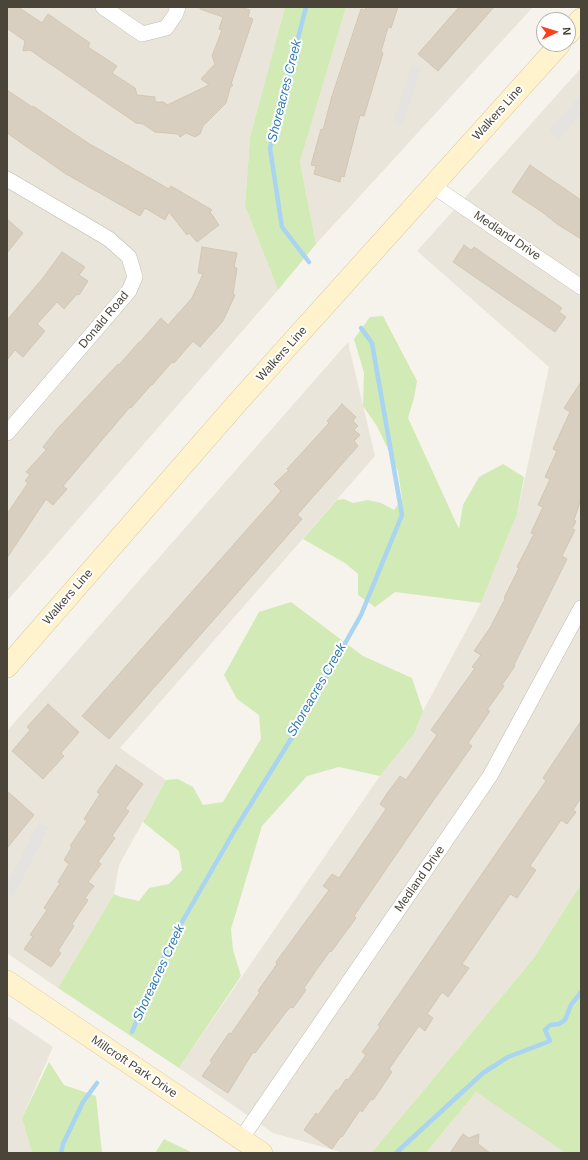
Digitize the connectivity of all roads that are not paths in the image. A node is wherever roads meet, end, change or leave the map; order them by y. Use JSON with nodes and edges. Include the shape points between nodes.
{"nodes":[{"id":1,"x":103,"y":7,"type":"edge"},
{"id":2,"x":178,"y":7,"type":"edge"},
{"id":3,"x":553,"y":52,"type":"edge"},
{"id":4,"x":7,"y":179,"type":"edge"},
{"id":5,"x":433,"y":186,"type":"junction"},
{"id":6,"x":581,"y":287,"type":"edge"},
{"id":7,"x":7,"y":433,"type":"edge"},
{"id":8,"x":581,"y":608,"type":"edge"},
{"id":9,"x":7,"y":666,"type":"edge"},
{"id":10,"x":7,"y":981,"type":"edge"},
{"id":11,"x":241,"y":1139,"type":"junction"},
{"id":12,"x":262,"y":1153,"type":"edge"}],
"edges":[{"from":1,"to":2,"type":"street","via":[[142,34],[166,28]]},
{"from":3,"to":5,"type":"main road","name":"Walkers Line"},
{"from":4,"to":7,"type":"street","name":"Donald Road","via":[[110,239],[129,257],[135,277],[129,291]]},
{"from":5,"to":6,"type":"street","name":"Medland Drive"},
{"from":5,"to":9,"type":"main road","name":"Walkers Line","via":[[238,402]]},
{"from":8,"to":11,"type":"street","name":"Medland Drive","via":[[490,776]]},
{"from":10,"to":11,"type":"main road","name":"Millcroft Park Drive"},
{"from":11,"to":12,"type":"main road","name":"Millcroft Park Drive"}]}
